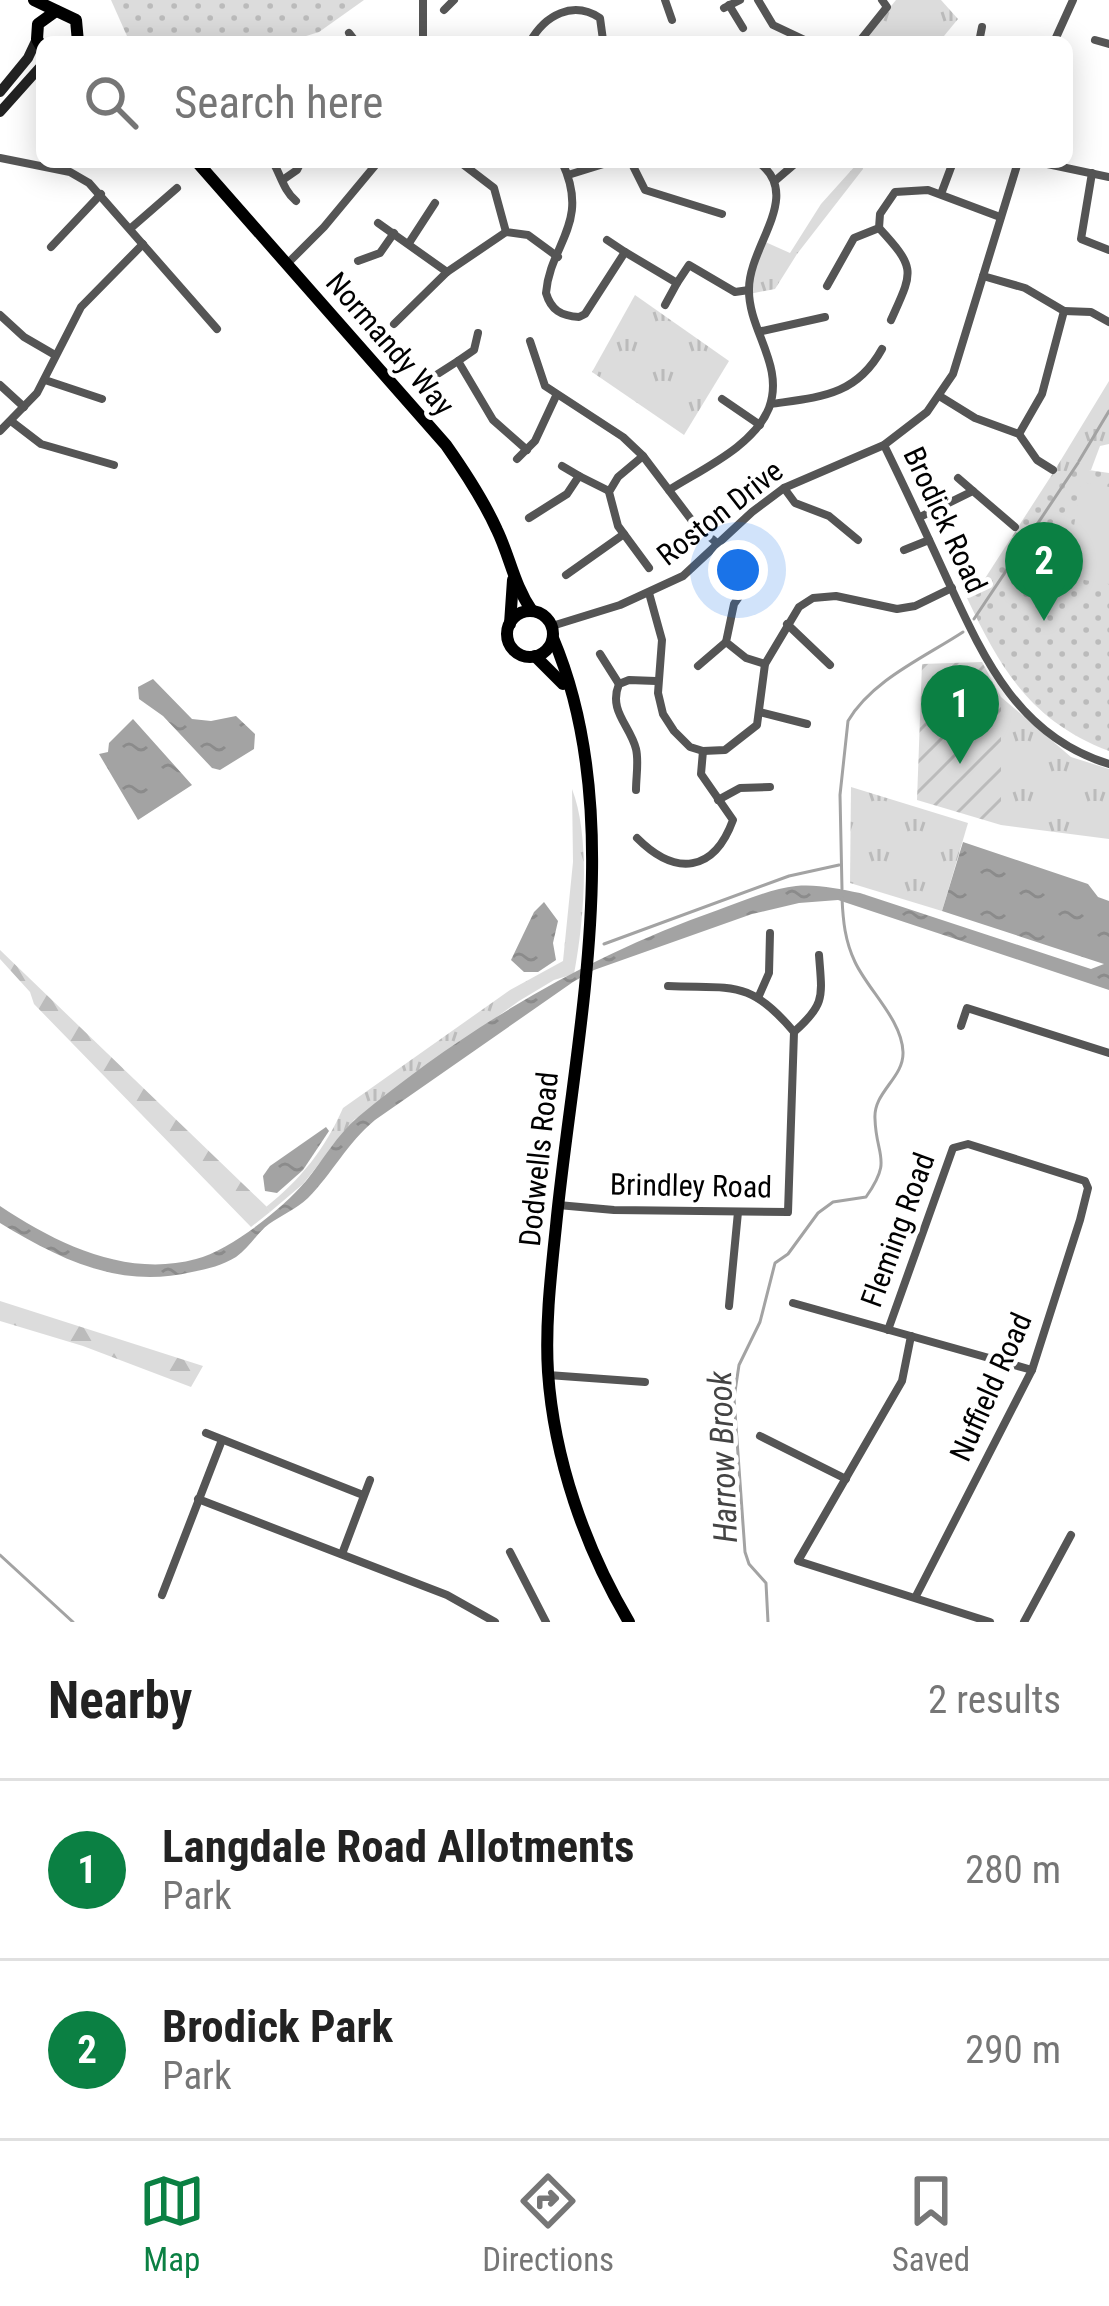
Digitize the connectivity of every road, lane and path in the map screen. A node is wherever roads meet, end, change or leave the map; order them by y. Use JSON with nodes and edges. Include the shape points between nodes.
{"nodes":[{"id":1,"x":30,"y":0,"type":"edge"},
{"id":2,"x":423,"y":0,"type":"edge"},
{"id":3,"x":454,"y":0,"type":"edge"},
{"id":4,"x":665,"y":0,"type":"edge"},
{"id":5,"x":740,"y":0,"type":"edge"},
{"id":6,"x":758,"y":0,"type":"edge"},
{"id":7,"x":882,"y":0,"type":"edge"},
{"id":8,"x":1073,"y":0,"type":"edge"},
{"id":9,"x":444,"y":10,"type":"dead end"},
{"id":10,"x":57,"y":11,"type":"junction"},
{"id":11,"x":672,"y":20,"type":"dead end"},
{"id":12,"x":79,"y":26,"type":"junction"},
{"id":13,"x":982,"y":27,"type":"dead end"},
{"id":14,"x":742,"y":28,"type":"dead end"},
{"id":15,"x":37,"y":36,"type":"edge"},
{"id":16,"x":39,"y":36,"type":"edge"},
{"id":17,"x":78,"y":36,"type":"edge"},
{"id":18,"x":90,"y":36,"type":"edge"},
{"id":19,"x":423,"y":36,"type":"edge"},
{"id":20,"x":536,"y":36,"type":"edge"},
{"id":21,"x":602,"y":36,"type":"edge"},
{"id":22,"x":796,"y":36,"type":"edge"},
{"id":23,"x":864,"y":36,"type":"edge"},
{"id":24,"x":980,"y":36,"type":"edge"},
{"id":25,"x":1057,"y":36,"type":"edge"},
{"id":26,"x":1094,"y":40,"type":"dead end"},
{"id":27,"x":36,"y":43,"type":"edge"},
{"id":28,"x":1109,"y":44,"type":"edge"},
{"id":29,"x":36,"y":72,"type":"edge"},
{"id":30,"x":0,"y":92,"type":"edge"},
{"id":31,"x":0,"y":112,"type":"edge"},
{"id":32,"x":0,"y":158,"type":"edge"},
{"id":33,"x":36,"y":162,"type":"edge"},
{"id":34,"x":73,"y":168,"type":"edge"},
{"id":35,"x":202,"y":168,"type":"edge"},
{"id":36,"x":276,"y":168,"type":"edge"},
{"id":37,"x":298,"y":168,"type":"edge"},
{"id":38,"x":367,"y":168,"type":"edge"},
{"id":39,"x":373,"y":168,"type":"edge"},
{"id":40,"x":468,"y":168,"type":"edge"},
{"id":41,"x":565,"y":168,"type":"edge"},
{"id":42,"x":591,"y":168,"type":"edge"},
{"id":43,"x":634,"y":168,"type":"edge"},
{"id":44,"x":764,"y":168,"type":"edge"},
{"id":45,"x":790,"y":168,"type":"edge"},
{"id":46,"x":951,"y":168,"type":"edge"},
{"id":47,"x":1016,"y":168,"type":"edge"},
{"id":48,"x":1067,"y":168,"type":"edge"},
{"id":49,"x":370,"y":171,"type":"junction"},
{"id":50,"x":1092,"y":173,"type":"junction"},
{"id":51,"x":568,"y":175,"type":"junction"},
{"id":52,"x":1109,"y":177,"type":"edge"},
{"id":53,"x":284,"y":179,"type":"junction"},
{"id":54,"x":776,"y":180,"type":"junction"},
{"id":55,"x":177,"y":188,"type":"dead end"},
{"id":56,"x":101,"y":194,"type":"junction"},
{"id":57,"x":941,"y":194,"type":"junction"},
{"id":58,"x":296,"y":201,"type":"dead end"},
{"id":59,"x":435,"y":203,"type":"dead end"},
{"id":60,"x":715,"y":215,"type":"dead end"},
{"id":61,"x":1000,"y":217,"type":"junction"},
{"id":62,"x":378,"y":223,"type":"dead end"},
{"id":63,"x":131,"y":228,"type":"junction"},
{"id":64,"x":878,"y":228,"type":"junction"},
{"id":65,"x":506,"y":232,"type":"junction"},
{"id":66,"x":394,"y":233,"type":"junction"},
{"id":67,"x":607,"y":240,"type":"dead end"},
{"id":68,"x":409,"y":243,"type":"junction"},
{"id":69,"x":143,"y":244,"type":"junction"},
{"id":70,"x":51,"y":247,"type":"dead end"},
{"id":71,"x":1109,"y":250,"type":"edge"},
{"id":72,"x":625,"y":252,"type":"junction"},
{"id":73,"x":695,"y":252,"type":"dead end"},
{"id":74,"x":558,"y":257,"type":"junction"},
{"id":75,"x":358,"y":261,"type":"dead end"},
{"id":76,"x":287,"y":264,"type":"junction"},
{"id":77,"x":689,"y":265,"type":"junction"},
{"id":78,"x":447,"y":272,"type":"junction"},
{"id":79,"x":983,"y":276,"type":"junction"},
{"id":80,"x":677,"y":283,"type":"junction"},
{"id":81,"x":827,"y":286,"type":"dead end"},
{"id":82,"x":748,"y":290,"type":"junction"},
{"id":83,"x":665,"y":305,"type":"dead end"},
{"id":84,"x":1064,"y":311,"type":"junction"},
{"id":85,"x":0,"y":315,"type":"edge"},
{"id":86,"x":825,"y":317,"type":"dead end"},
{"id":87,"x":891,"y":320,"type":"dead end"},
{"id":88,"x":1109,"y":322,"type":"edge"},
{"id":89,"x":394,"y":324,"type":"dead end"},
{"id":90,"x":218,"y":329,"type":"dead end"},
{"id":91,"x":761,"y":332,"type":"junction"},
{"id":92,"x":478,"y":333,"type":"dead end"},
{"id":93,"x":530,"y":341,"type":"dead end"},
{"id":94,"x":882,"y":350,"type":"dead end"},
{"id":95,"x":55,"y":355,"type":"junction"},
{"id":96,"x":458,"y":362,"type":"junction"},
{"id":97,"x":433,"y":377,"type":"dead end"},
{"id":98,"x":45,"y":380,"type":"junction"},
{"id":99,"x":0,"y":385,"type":"edge"},
{"id":100,"x":556,"y":396,"type":"junction"},
{"id":101,"x":941,"y":397,"type":"junction"},
{"id":102,"x":102,"y":399,"type":"dead end"},
{"id":103,"x":722,"y":399,"type":"dead end"},
{"id":104,"x":770,"y":404,"type":"junction"},
{"id":105,"x":24,"y":406,"type":"junction"},
{"id":106,"x":11,"y":422,"type":"junction"},
{"id":107,"x":760,"y":424,"type":"junction"},
{"id":108,"x":0,"y":431,"type":"edge"},
{"id":109,"x":1019,"y":434,"type":"junction"},
{"id":110,"x":884,"y":445,"type":"junction"},
{"id":111,"x":527,"y":450,"type":"junction"},
{"id":112,"x":643,"y":456,"type":"junction"},
{"id":113,"x":517,"y":460,"type":"dead end"},
{"id":114,"x":114,"y":465,"type":"dead end"},
{"id":115,"x":562,"y":466,"type":"dead end"},
{"id":116,"x":1053,"y":470,"type":"dead end"},
{"id":117,"x":579,"y":476,"type":"junction"},
{"id":118,"x":958,"y":478,"type":"dead end"},
{"id":119,"x":784,"y":488,"type":"junction"},
{"id":120,"x":669,"y":490,"type":"junction"},
{"id":121,"x":974,"y":491,"type":"junction"},
{"id":122,"x":609,"y":492,"type":"junction"},
{"id":123,"x":920,"y":517,"type":"junction"},
{"id":124,"x":529,"y":518,"type":"dead end"},
{"id":125,"x":1016,"y":527,"type":"dead end"},
{"id":126,"x":624,"y":534,"type":"junction"},
{"id":127,"x":858,"y":540,"type":"dead end"},
{"id":128,"x":929,"y":540,"type":"junction"},
{"id":129,"x":719,"y":545,"type":"junction"},
{"id":130,"x":904,"y":550,"type":"dead end"},
{"id":131,"x":649,"y":568,"type":"dead end"},
{"id":132,"x":759,"y":568,"type":"dead end"},
{"id":133,"x":566,"y":575,"type":"dead end"},
{"id":134,"x":513,"y":579,"type":"junction"},
{"id":135,"x":952,"y":589,"type":"junction"},
{"id":136,"x":650,"y":593,"type":"junction"},
{"id":137,"x":532,"y":611,"type":"junction"},
{"id":138,"x":510,"y":624,"type":"junction"},
{"id":139,"x":787,"y":624,"type":"junction"},
{"id":140,"x":552,"y":632,"type":"junction"},
{"id":141,"x":726,"y":642,"type":"junction"},
{"id":142,"x":600,"y":654,"type":"dead end"},
{"id":143,"x":535,"y":656,"type":"junction"},
{"id":144,"x":765,"y":664,"type":"junction"},
{"id":145,"x":830,"y":665,"type":"dead end"},
{"id":146,"x":698,"y":666,"type":"dead end"},
{"id":147,"x":656,"y":681,"type":"junction"},
{"id":148,"x":619,"y":684,"type":"junction"},
{"id":149,"x":568,"y":690,"type":"junction"},
{"id":150,"x":760,"y":712,"type":"junction"},
{"id":151,"x":808,"y":724,"type":"dead end"},
{"id":152,"x":703,"y":751,"type":"junction"},
{"id":153,"x":1109,"y":764,"type":"edge"},
{"id":154,"x":770,"y":787,"type":"dead end"},
{"id":155,"x":636,"y":790,"type":"dead end"},
{"id":156,"x":718,"y":800,"type":"junction"},
{"id":157,"x":638,"y":838,"type":"dead end"},
{"id":158,"x":770,"y":933,"type":"dead end"},
{"id":159,"x":819,"y":955,"type":"dead end"},
{"id":160,"x":668,"y":986,"type":"dead end"},
{"id":161,"x":758,"y":998,"type":"junction"},
{"id":162,"x":962,"y":1025,"type":"dead end"},
{"id":163,"x":794,"y":1032,"type":"junction"},
{"id":164,"x":1109,"y":1052,"type":"edge"},
{"id":165,"x":1088,"y":1188,"type":"joint"},
{"id":166,"x":558,"y":1205,"type":"junction"},
{"id":167,"x":738,"y":1211,"type":"junction"},
{"id":168,"x":793,"y":1303,"type":"dead end"},
{"id":169,"x":729,"y":1306,"type":"dead end"},
{"id":170,"x":888,"y":1330,"type":"junction"},
{"id":171,"x":911,"y":1336,"type":"junction"},
{"id":172,"x":1032,"y":1370,"type":"junction"},
{"id":173,"x":548,"y":1375,"type":"junction"},
{"id":174,"x":645,"y":1382,"type":"dead end"},
{"id":175,"x":206,"y":1433,"type":"dead end"},
{"id":176,"x":760,"y":1436,"type":"dead end"},
{"id":177,"x":223,"y":1439,"type":"junction"},
{"id":178,"x":846,"y":1479,"type":"junction"},
{"id":179,"x":370,"y":1480,"type":"dead end"},
{"id":180,"x":363,"y":1496,"type":"junction"},
{"id":181,"x":198,"y":1498,"type":"junction"},
{"id":182,"x":1071,"y":1535,"type":"dead end"},
{"id":183,"x":510,"y":1552,"type":"dead end"},
{"id":184,"x":342,"y":1554,"type":"junction"},
{"id":185,"x":162,"y":1595,"type":"dead end"},
{"id":186,"x":916,"y":1596,"type":"junction"},
{"id":187,"x":495,"y":1622,"type":"edge"},
{"id":188,"x":546,"y":1622,"type":"edge"},
{"id":189,"x":629,"y":1622,"type":"edge"},
{"id":190,"x":990,"y":1622,"type":"edge"},
{"id":191,"x":1024,"y":1622,"type":"edge"}],
"edges":[{"from":1,"to":10,"type":"main road"},
{"from":1,"to":15,"type":"main road"},
{"from":2,"to":19,"type":"street"},
{"from":3,"to":9,"type":"street"},
{"from":4,"to":11,"type":"street"},
{"from":5,"to":14,"type":"street","via":[[727,7]]},
{"from":6,"to":22,"type":"street","via":[[773,26]]},
{"from":7,"to":23,"type":"street","via":[[887,7]]},
{"from":8,"to":25,"type":"street"},
{"from":10,"to":12,"type":"main road"},
{"from":10,"to":16,"type":"main road","via":[[43,17]]},
{"from":12,"to":17,"type":"main road"},
{"from":12,"to":18,"type":"main road"},
{"from":13,"to":24,"type":"street"},
{"from":20,"to":21,"type":"street","via":[[552,14],[572,6],[600,18]]},
{"from":26,"to":28,"type":"street"},
{"from":27,"to":30,"type":"street"},
{"from":29,"to":31,"type":"street"},
{"from":32,"to":33,"type":"street"},
{"from":34,"to":56,"type":"street"},
{"from":35,"to":76,"type":"main road","name":"Normandy Way"},
{"from":36,"to":53,"type":"street"},
{"from":37,"to":53,"type":"street"},
{"from":38,"to":49,"type":"street"},
{"from":39,"to":49,"type":"street"},
{"from":40,"to":65,"type":"street","via":[[494,188]]},
{"from":41,"to":51,"type":"street"},
{"from":42,"to":51,"type":"street"},
{"from":43,"to":60,"type":"street","via":[[645,190]]},
{"from":44,"to":54,"type":"street"},
{"from":45,"to":54,"type":"street"},
{"from":46,"to":57,"type":"street"},
{"from":47,"to":61,"type":"street","name":"Roston Drive"},
{"from":48,"to":50,"type":"street"},
{"from":49,"to":76,"type":"street"},
{"from":50,"to":52,"type":"street"},
{"from":50,"to":71,"type":"street","via":[[1081,238]]},
{"from":51,"to":74,"type":"street","via":[[571,218]]},
{"from":53,"to":58,"type":"street"},
{"from":54,"to":82,"type":"street","via":[[778,203]]},
{"from":55,"to":63,"type":"street"},
{"from":56,"to":63,"type":"street"},
{"from":56,"to":70,"type":"street"},
{"from":57,"to":61,"type":"street"},
{"from":57,"to":64,"type":"street","via":[[895,192]]},
{"from":59,"to":68,"type":"street"},
{"from":61,"to":79,"type":"street","name":"Roston Drive"},
{"from":62,"to":66,"type":"street"},
{"from":63,"to":69,"type":"street"},
{"from":64,"to":81,"type":"street","via":[[854,238]]},
{"from":64,"to":87,"type":"street","via":[[909,267]]},
{"from":65,"to":74,"type":"street"},
{"from":65,"to":78,"type":"street"},
{"from":66,"to":68,"type":"street"},
{"from":66,"to":75,"type":"street","via":[[380,253]]},
{"from":67,"to":72,"type":"street"},
{"from":68,"to":78,"type":"street"},
{"from":69,"to":90,"type":"street"},
{"from":69,"to":95,"type":"street","via":[[81,308]]},
{"from":72,"to":74,"type":"street","via":[[579,317],[549,305],[547,282]]},
{"from":72,"to":80,"type":"street"},
{"from":73,"to":77,"type":"street"},
{"from":76,"to":134,"type":"main road","name":"Normandy Way","via":[[446,445],[500,535]]},
{"from":77,"to":80,"type":"street"},
{"from":77,"to":82,"type":"street","via":[[735,292]]},
{"from":78,"to":89,"type":"street"},
{"from":79,"to":84,"type":"street"},
{"from":79,"to":101,"type":"street","name":"Roston Drive"},
{"from":80,"to":83,"type":"street"},
{"from":82,"to":91,"type":"street"},
{"from":84,"to":88,"type":"street"},
{"from":84,"to":109,"type":"street","via":[[1042,394]]},
{"from":85,"to":95,"type":"street"},
{"from":86,"to":91,"type":"street"},
{"from":91,"to":104,"type":"street","via":[[772,368]]},
{"from":92,"to":96,"type":"street","via":[[474,350]]},
{"from":93,"to":100,"type":"street","via":[[536,368]]},
{"from":94,"to":104,"type":"street","via":[[856,384]]},
{"from":95,"to":98,"type":"street"},
{"from":96,"to":97,"type":"street"},
{"from":96,"to":111,"type":"street","via":[[493,420]]},
{"from":98,"to":102,"type":"street"},
{"from":98,"to":105,"type":"street"},
{"from":99,"to":105,"type":"street"},
{"from":100,"to":111,"type":"street"},
{"from":100,"to":112,"type":"street"},
{"from":101,"to":109,"type":"street"},
{"from":101,"to":110,"type":"street","name":"Roston Drive"},
{"from":103,"to":107,"type":"street"},
{"from":104,"to":107,"type":"street"},
{"from":105,"to":106,"type":"street"},
{"from":106,"to":108,"type":"street"},
{"from":106,"to":114,"type":"street","via":[[41,444]]},
{"from":107,"to":120,"type":"street"},
{"from":109,"to":116,"type":"street"},
{"from":110,"to":119,"type":"street","name":"Roston Drive"},
{"from":110,"to":123,"type":"street","name":"Brodick Road"},
{"from":111,"to":113,"type":"street"},
{"from":112,"to":120,"type":"street"},
{"from":112,"to":122,"type":"street"},
{"from":115,"to":117,"type":"street"},
{"from":117,"to":122,"type":"street"},
{"from":117,"to":124,"type":"street","via":[[567,494]]},
{"from":118,"to":121,"type":"street"},
{"from":119,"to":127,"type":"street"},
{"from":119,"to":129,"type":"street","name":"Roston Drive"},
{"from":120,"to":129,"type":"street"},
{"from":121,"to":123,"type":"street"},
{"from":121,"to":125,"type":"street"},
{"from":122,"to":126,"type":"street"},
{"from":123,"to":128,"type":"street","name":"Brodick Road"},
{"from":126,"to":131,"type":"street"},
{"from":126,"to":133,"type":"street"},
{"from":128,"to":130,"type":"street"},
{"from":128,"to":135,"type":"street","name":"Brodick Road"},
{"from":129,"to":136,"type":"street","name":"Roston Drive"},
{"from":132,"to":141,"type":"street","via":[[734,604]]},
{"from":134,"to":137,"type":"main road","name":"Normandy Way"},
{"from":134,"to":138,"type":"main road","name":"Normandy Way"},
{"from":135,"to":139,"type":"street","via":[[897,609],[813,598]]},
{"from":135,"to":153,"type":"street","name":"Brodick Road","via":[[1013,703],[1054,737]]},
{"from":136,"to":140,"type":"street","name":"Roston Drive"},
{"from":136,"to":147,"type":"street","via":[[662,640]]},
{"from":137,"to":138,"type":"main road"},
{"from":137,"to":140,"type":"main road"},
{"from":138,"to":143,"type":"main road","via":[[514,650]]},
{"from":139,"to":144,"type":"street"},
{"from":139,"to":145,"type":"street"},
{"from":140,"to":143,"type":"main road"},
{"from":140,"to":149,"type":"main road","name":"Dodwells Road"},
{"from":141,"to":144,"type":"street"},
{"from":141,"to":146,"type":"street"},
{"from":142,"to":148,"type":"street"},
{"from":143,"to":149,"type":"main road"},
{"from":144,"to":150,"type":"street"},
{"from":147,"to":148,"type":"street"},
{"from":147,"to":152,"type":"street","via":[[674,731]]},
{"from":148,"to":155,"type":"street","via":[[615,704],[636,749]]},
{"from":149,"to":166,"type":"main road","name":"Dodwells Road","via":[[592,834]]},
{"from":150,"to":151,"type":"street"},
{"from":150,"to":152,"type":"street","via":[[748,735],[724,750]]},
{"from":152,"to":156,"type":"street","via":[[701,774]]},
{"from":154,"to":156,"type":"street","via":[[740,788]]},
{"from":156,"to":157,"type":"street","via":[[733,820],[706,859],[666,860]]},
{"from":158,"to":161,"type":"street","via":[[769,973]]},
{"from":159,"to":163,"type":"street","name":"Brindley Road","via":[[822,1001]]},
{"from":160,"to":161,"type":"street","via":[[739,987]]},
{"from":161,"to":163,"type":"street"},
{"from":162,"to":164,"type":"street","via":[[967,1008]]},
{"from":163,"to":167,"type":"street","name":"Brindley Road","via":[[788,1212]]},
{"from":165,"to":170,"type":"street","name":"Fleming Road","via":[[968,1144],[953,1148]]},
{"from":165,"to":172,"type":"street","name":"Nuffield Road"},
{"from":166,"to":167,"type":"street","name":"Brindley Road"},
{"from":166,"to":173,"type":"main road","name":"Dodwells Road"},
{"from":167,"to":169,"type":"street"},
{"from":168,"to":170,"type":"street"},
{"from":170,"to":171,"type":"street"},
{"from":171,"to":172,"type":"street"},
{"from":171,"to":178,"type":"street","via":[[902,1381]]},
{"from":172,"to":186,"type":"street","name":"Nuffield Road"},
{"from":173,"to":174,"type":"street"},
{"from":173,"to":189,"type":"main road","name":"Dodwells Road","via":[[578,1510]]},
{"from":175,"to":177,"type":"street"},
{"from":176,"to":178,"type":"street"},
{"from":177,"to":180,"type":"street"},
{"from":177,"to":181,"type":"street"},
{"from":178,"to":186,"type":"street","via":[[798,1561]]},
{"from":179,"to":180,"type":"street"},
{"from":180,"to":184,"type":"street"},
{"from":181,"to":184,"type":"street"},
{"from":181,"to":185,"type":"street"},
{"from":182,"to":191,"type":"street"},
{"from":183,"to":188,"type":"street"},
{"from":184,"to":187,"type":"street"},
{"from":186,"to":190,"type":"street"}]}
